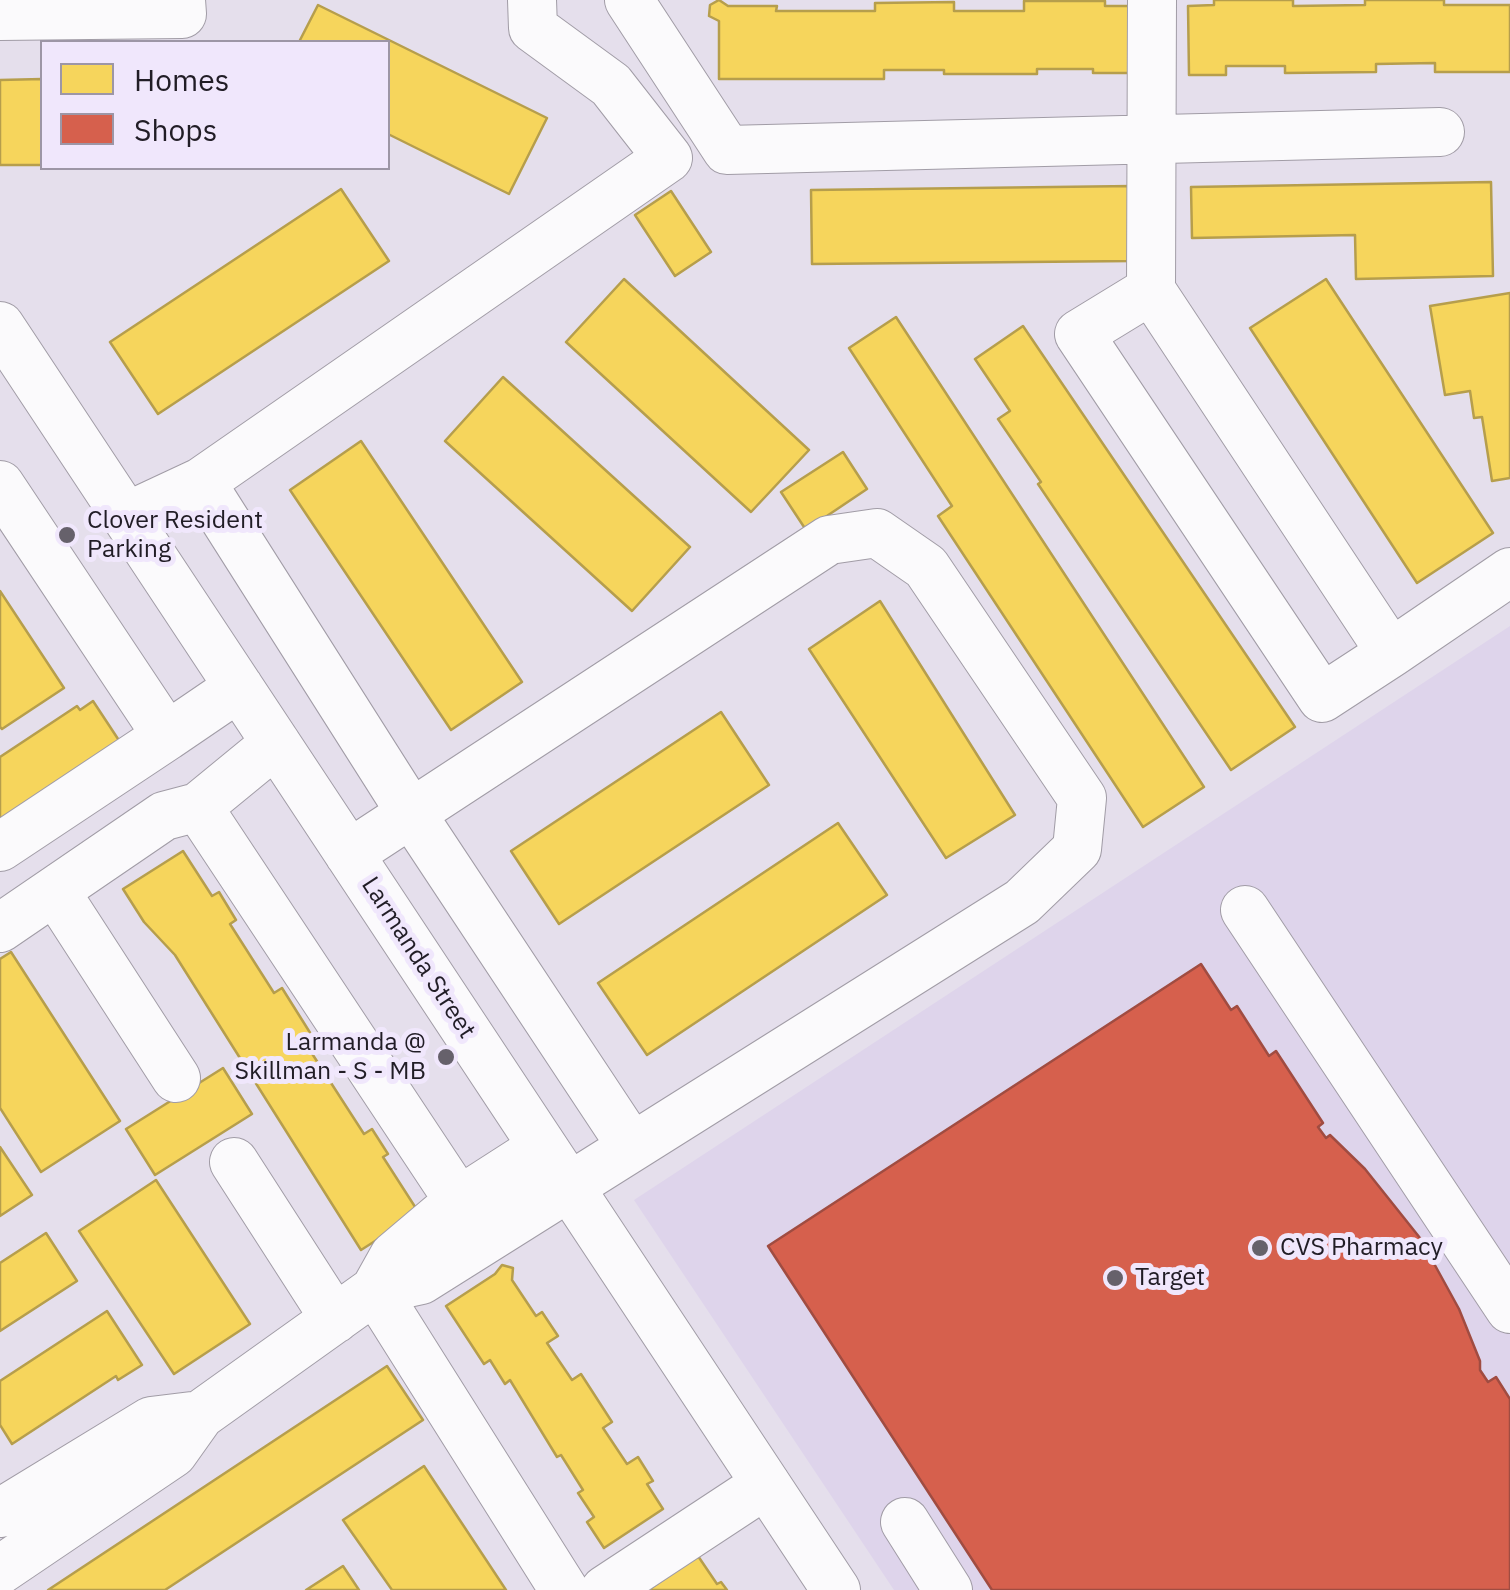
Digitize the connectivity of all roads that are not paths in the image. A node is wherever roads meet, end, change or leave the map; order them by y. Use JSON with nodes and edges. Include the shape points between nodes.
{"nodes":[{"id":1,"x":182,"y":0,"type":"edge"},
{"id":2,"x":532,"y":0,"type":"edge"},
{"id":3,"x":629,"y":0,"type":"edge"},
{"id":4,"x":1152,"y":0,"type":"edge"},
{"id":5,"x":0,"y":16,"type":"edge"},
{"id":6,"x":1440,"y":132,"type":"dead end"},
{"id":7,"x":1152,"y":142,"type":"junction"},
{"id":8,"x":1152,"y":290,"type":"junction"},
{"id":9,"x":0,"y":326,"type":"edge"},
{"id":10,"x":201,"y":482,"type":"junction"},
{"id":11,"x":4,"y":501,"type":"edge"},
{"id":12,"x":126,"y":517,"type":"junction"},
{"id":13,"x":1510,"y":572,"type":"edge"},
{"id":14,"x":1391,"y":653,"type":"junction"},
{"id":15,"x":239,"y":688,"type":"junction"},
{"id":16,"x":166,"y":736,"type":"junction"},
{"id":17,"x":276,"y":742,"type":"junction"},
{"id":18,"x":198,"y":807,"type":"junction"},
{"id":19,"x":410,"y":813,"type":"junction"},
{"id":20,"x":0,"y":847,"type":"edge"},
{"id":21,"x":349,"y":854,"type":"junction"},
{"id":22,"x":55,"y":891,"type":"junction"},
{"id":23,"x":1245,"y":910,"type":"dead end"},
{"id":24,"x":0,"y":928,"type":"edge"},
{"id":25,"x":176,"y":1078,"type":"dead end"},
{"id":26,"x":543,"y":1147,"type":"junction"},
{"id":27,"x":632,"y":1147,"type":"junction"},
{"id":28,"x":234,"y":1162,"type":"dead end"},
{"id":29,"x":569,"y":1186,"type":"junction"},
{"id":30,"x":459,"y":1200,"type":"junction"},
{"id":31,"x":375,"y":1290,"type":"junction"},
{"id":32,"x":1510,"y":1309,"type":"edge"},
{"id":33,"x":335,"y":1318,"type":"junction"},
{"id":34,"x":200,"y":1414,"type":"junction"},
{"id":35,"x":766,"y":1484,"type":"junction"},
{"id":36,"x":0,"y":1514,"type":"edge"},
{"id":37,"x":905,"y":1522,"type":"dead end"},
{"id":38,"x":0,"y":1570,"type":"edge"},
{"id":39,"x":564,"y":1590,"type":"edge"},
{"id":40,"x":605,"y":1590,"type":"edge"},
{"id":41,"x":836,"y":1590,"type":"edge"},
{"id":42,"x":948,"y":1590,"type":"edge"}],
"edges":[{"from":1,"to":5,"type":"street","via":[[182,14]]},
{"from":2,"to":10,"type":"street","via":[[533,28],[612,85],[668,158]]},
{"from":3,"to":7,"type":"street","via":[[727,150]]},
{"from":4,"to":7,"type":"street"},
{"from":6,"to":7,"type":"street"},
{"from":7,"to":8,"type":"street"},
{"from":8,"to":14,"type":"street"},
{"from":8,"to":14,"type":"street","via":[[1079,334],[1322,698]]},
{"from":9,"to":12,"type":"street","name":"Larmanda Street"},
{"from":10,"to":12,"type":"street"},
{"from":10,"to":19,"type":"street"},
{"from":11,"to":16,"type":"street"},
{"from":12,"to":15,"type":"street","name":"Larmanda Street"},
{"from":13,"to":14,"type":"street"},
{"from":15,"to":16,"type":"street"},
{"from":15,"to":17,"type":"street","name":"Larmanda Street"},
{"from":16,"to":20,"type":"street"},
{"from":17,"to":18,"type":"street"},
{"from":17,"to":21,"type":"street","name":"Larmanda Street"},
{"from":18,"to":22,"type":"street","via":[[164,816]]},
{"from":18,"to":30,"type":"street"},
{"from":19,"to":21,"type":"street"},
{"from":19,"to":27,"type":"street"},
{"from":19,"to":27,"type":"street","via":[[829,540],[876,533],[926,567],[1082,798],[1077,848],[1022,902]]},
{"from":21,"to":26,"type":"street","name":"Larmanda Street"},
{"from":22,"to":24,"type":"street"},
{"from":22,"to":25,"type":"street"},
{"from":23,"to":32,"type":"street"},
{"from":26,"to":29,"type":"street","name":"Larmanda Street"},
{"from":26,"to":30,"type":"street"},
{"from":27,"to":29,"type":"street"},
{"from":28,"to":33,"type":"street"},
{"from":29,"to":31,"type":"street","via":[[421,1280]]},
{"from":29,"to":35,"type":"street","name":"Larmanda Street"},
{"from":30,"to":31,"type":"street","via":[[394,1256]]},
{"from":31,"to":33,"type":"street"},
{"from":31,"to":39,"type":"street"},
{"from":33,"to":34,"type":"street"},
{"from":34,"to":36,"type":"street","via":[[151,1421]]},
{"from":34,"to":38,"type":"street","via":[[173,1452]]},
{"from":35,"to":40,"type":"street"},
{"from":35,"to":41,"type":"street","name":"Larmanda Street"},
{"from":37,"to":42,"type":"street"}]}
